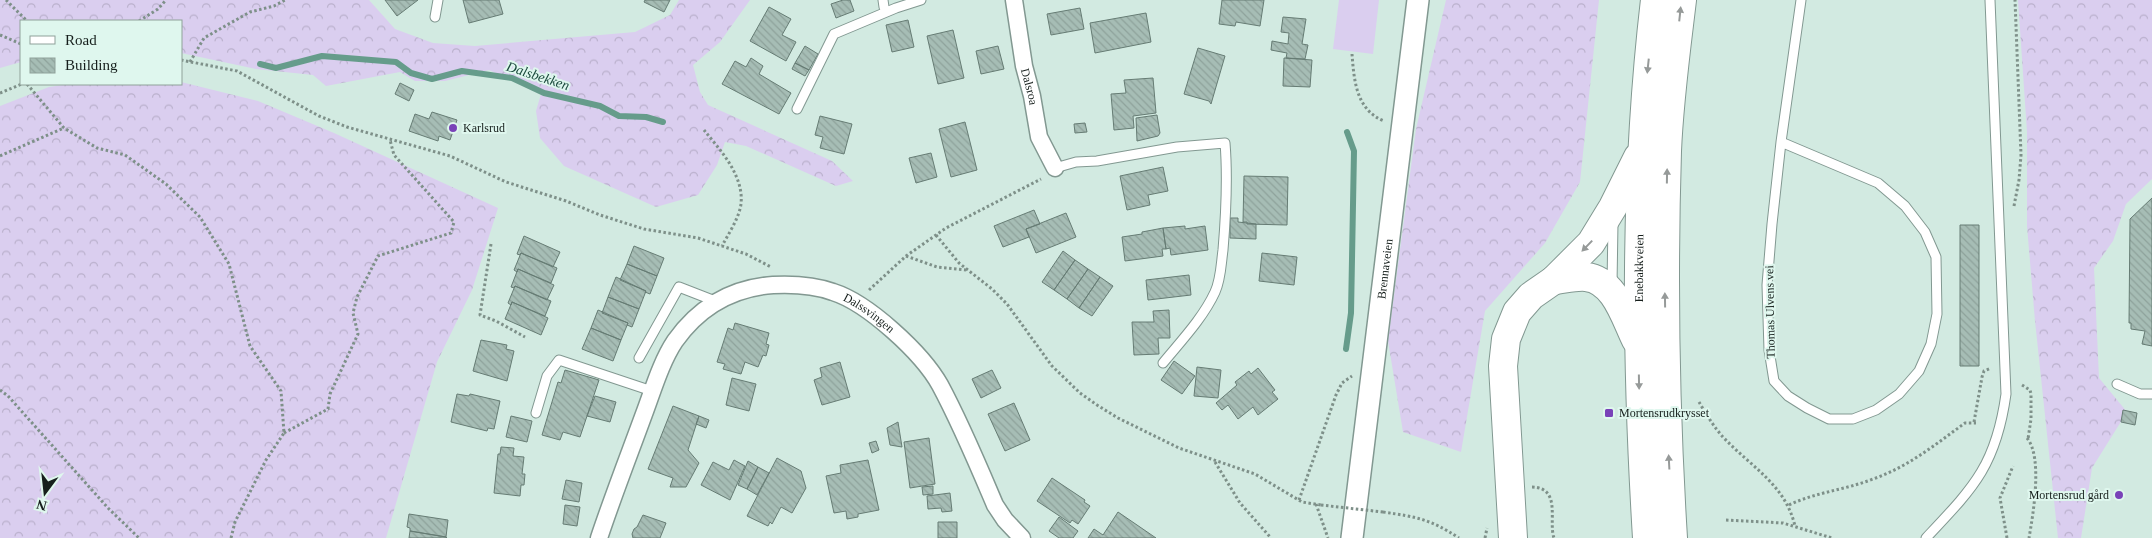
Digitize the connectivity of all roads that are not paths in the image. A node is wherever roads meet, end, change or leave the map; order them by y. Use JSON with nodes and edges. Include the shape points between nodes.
{"nodes":[{"id":1,"x":438,"y":0,"type":"edge"},
{"id":2,"x":921,"y":0,"type":"edge"},
{"id":3,"x":1014,"y":0,"type":"edge"},
{"id":4,"x":1418,"y":0,"type":"edge"},
{"id":5,"x":1655,"y":0,"type":"edge"},
{"id":6,"x":1682,"y":0,"type":"edge"},
{"id":7,"x":1801,"y":0,"type":"edge"},
{"id":8,"x":1990,"y":0,"type":"edge"},
{"id":9,"x":436,"y":17,"type":"dead end"},
{"id":10,"x":797,"y":108,"type":"dead end"},
{"id":11,"x":1781,"y":142,"type":"junction"},
{"id":12,"x":1641,"y":151,"type":"junction"},
{"id":13,"x":1055,"y":168,"type":"joint"},
{"id":14,"x":1613,"y":207,"type":"junction"},
{"id":15,"x":1554,"y":280,"type":"junction"},
{"id":16,"x":1612,"y":294,"type":"junction"},
{"id":17,"x":715,"y":301,"type":"junction"},
{"id":18,"x":1639,"y":345,"type":"junction"},
{"id":19,"x":639,"y":358,"type":"dead end"},
{"id":20,"x":1163,"y":363,"type":"dead end"},
{"id":21,"x":2117,"y":384,"type":"dead end"},
{"id":22,"x":652,"y":391,"type":"junction"},
{"id":23,"x":2152,"y":394,"type":"edge"},
{"id":24,"x":536,"y":412,"type":"dead end"},
{"id":25,"x":1655,"y":522,"type":"edge"},
{"id":26,"x":1018,"y":537,"type":"edge"},
{"id":27,"x":599,"y":538,"type":"edge"},
{"id":28,"x":1352,"y":538,"type":"edge"},
{"id":29,"x":1513,"y":538,"type":"edge"},
{"id":30,"x":1673,"y":538,"type":"edge"},
{"id":31,"x":1926,"y":538,"type":"edge"}],
"edges":[{"from":1,"to":9,"type":"lane"},
{"from":2,"to":10,"type":"lane","via":[[834,34]]},
{"from":3,"to":13,"type":"street","name":"Dalsroa","via":[[1040,137]]},
{"from":4,"to":28,"type":"street","name":"Brennaveien"},
{"from":5,"to":12,"type":"highway","name":"Enebakkveien","one_way":true},
{"from":25,"to":6,"type":"highway","name":"Enebakkveien","one_way":true,"via":[[1667,424],[1664,269],[1668,142]]},
{"from":7,"to":11,"type":"lane","name":"Thomas Ulvens vei"},
{"from":8,"to":31,"type":"lane","via":[[2006,394],[1999,436],[1988,463],[1967,493]]},
{"from":11,"to":11,"type":"lane","name":"Thomas Ulvens vei","via":[[1767,284],[1769,350],[1774,381],[1788,396],[1829,419],[1853,419],[1876,410],[1898,394],[1919,371],[1931,344],[1937,314],[1936,257],[1925,232],[1905,206],[1878,182]]},
{"from":12,"to":14,"type":"highway"},
{"from":12,"to":18,"type":"highway","name":"Enebakkveien"},
{"from":13,"to":20,"type":"lane","via":[[1169,148],[1224,143],[1226,221],[1215,292],[1193,327]]},
{"from":14,"to":15,"type":"highway","one_way":true,"via":[[1591,243]]},
{"from":14,"to":16,"type":"lane"},
{"from":15,"to":16,"type":"highway","via":[[1587,277],[1606,285]]},
{"from":15,"to":29,"type":"highway","via":[[1531,296],[1517,312],[1504,348]]},
{"from":16,"to":18,"type":"highway"},
{"from":17,"to":19,"type":"lane","via":[[679,287]]},
{"from":17,"to":22,"type":"street","name":"Dalssvingen","via":[[674,342]]},
{"from":17,"to":26,"type":"street","name":"Dalssvingen","via":[[752,286],[790,284],[835,292],[858,304],[893,330],[923,361],[939,384],[995,505]]},
{"from":18,"to":25,"type":"highway","name":"Enebakkveien","one_way":true,"via":[[1640,408]]},
{"from":21,"to":23,"type":"lane","via":[[2140,394]]},
{"from":22,"to":24,"type":"lane","via":[[559,360],[547,376]]},
{"from":22,"to":27,"type":"street","name":"Dalssvingen"},
{"from":25,"to":30,"type":"highway","name":"Enebakkveien"}]}
